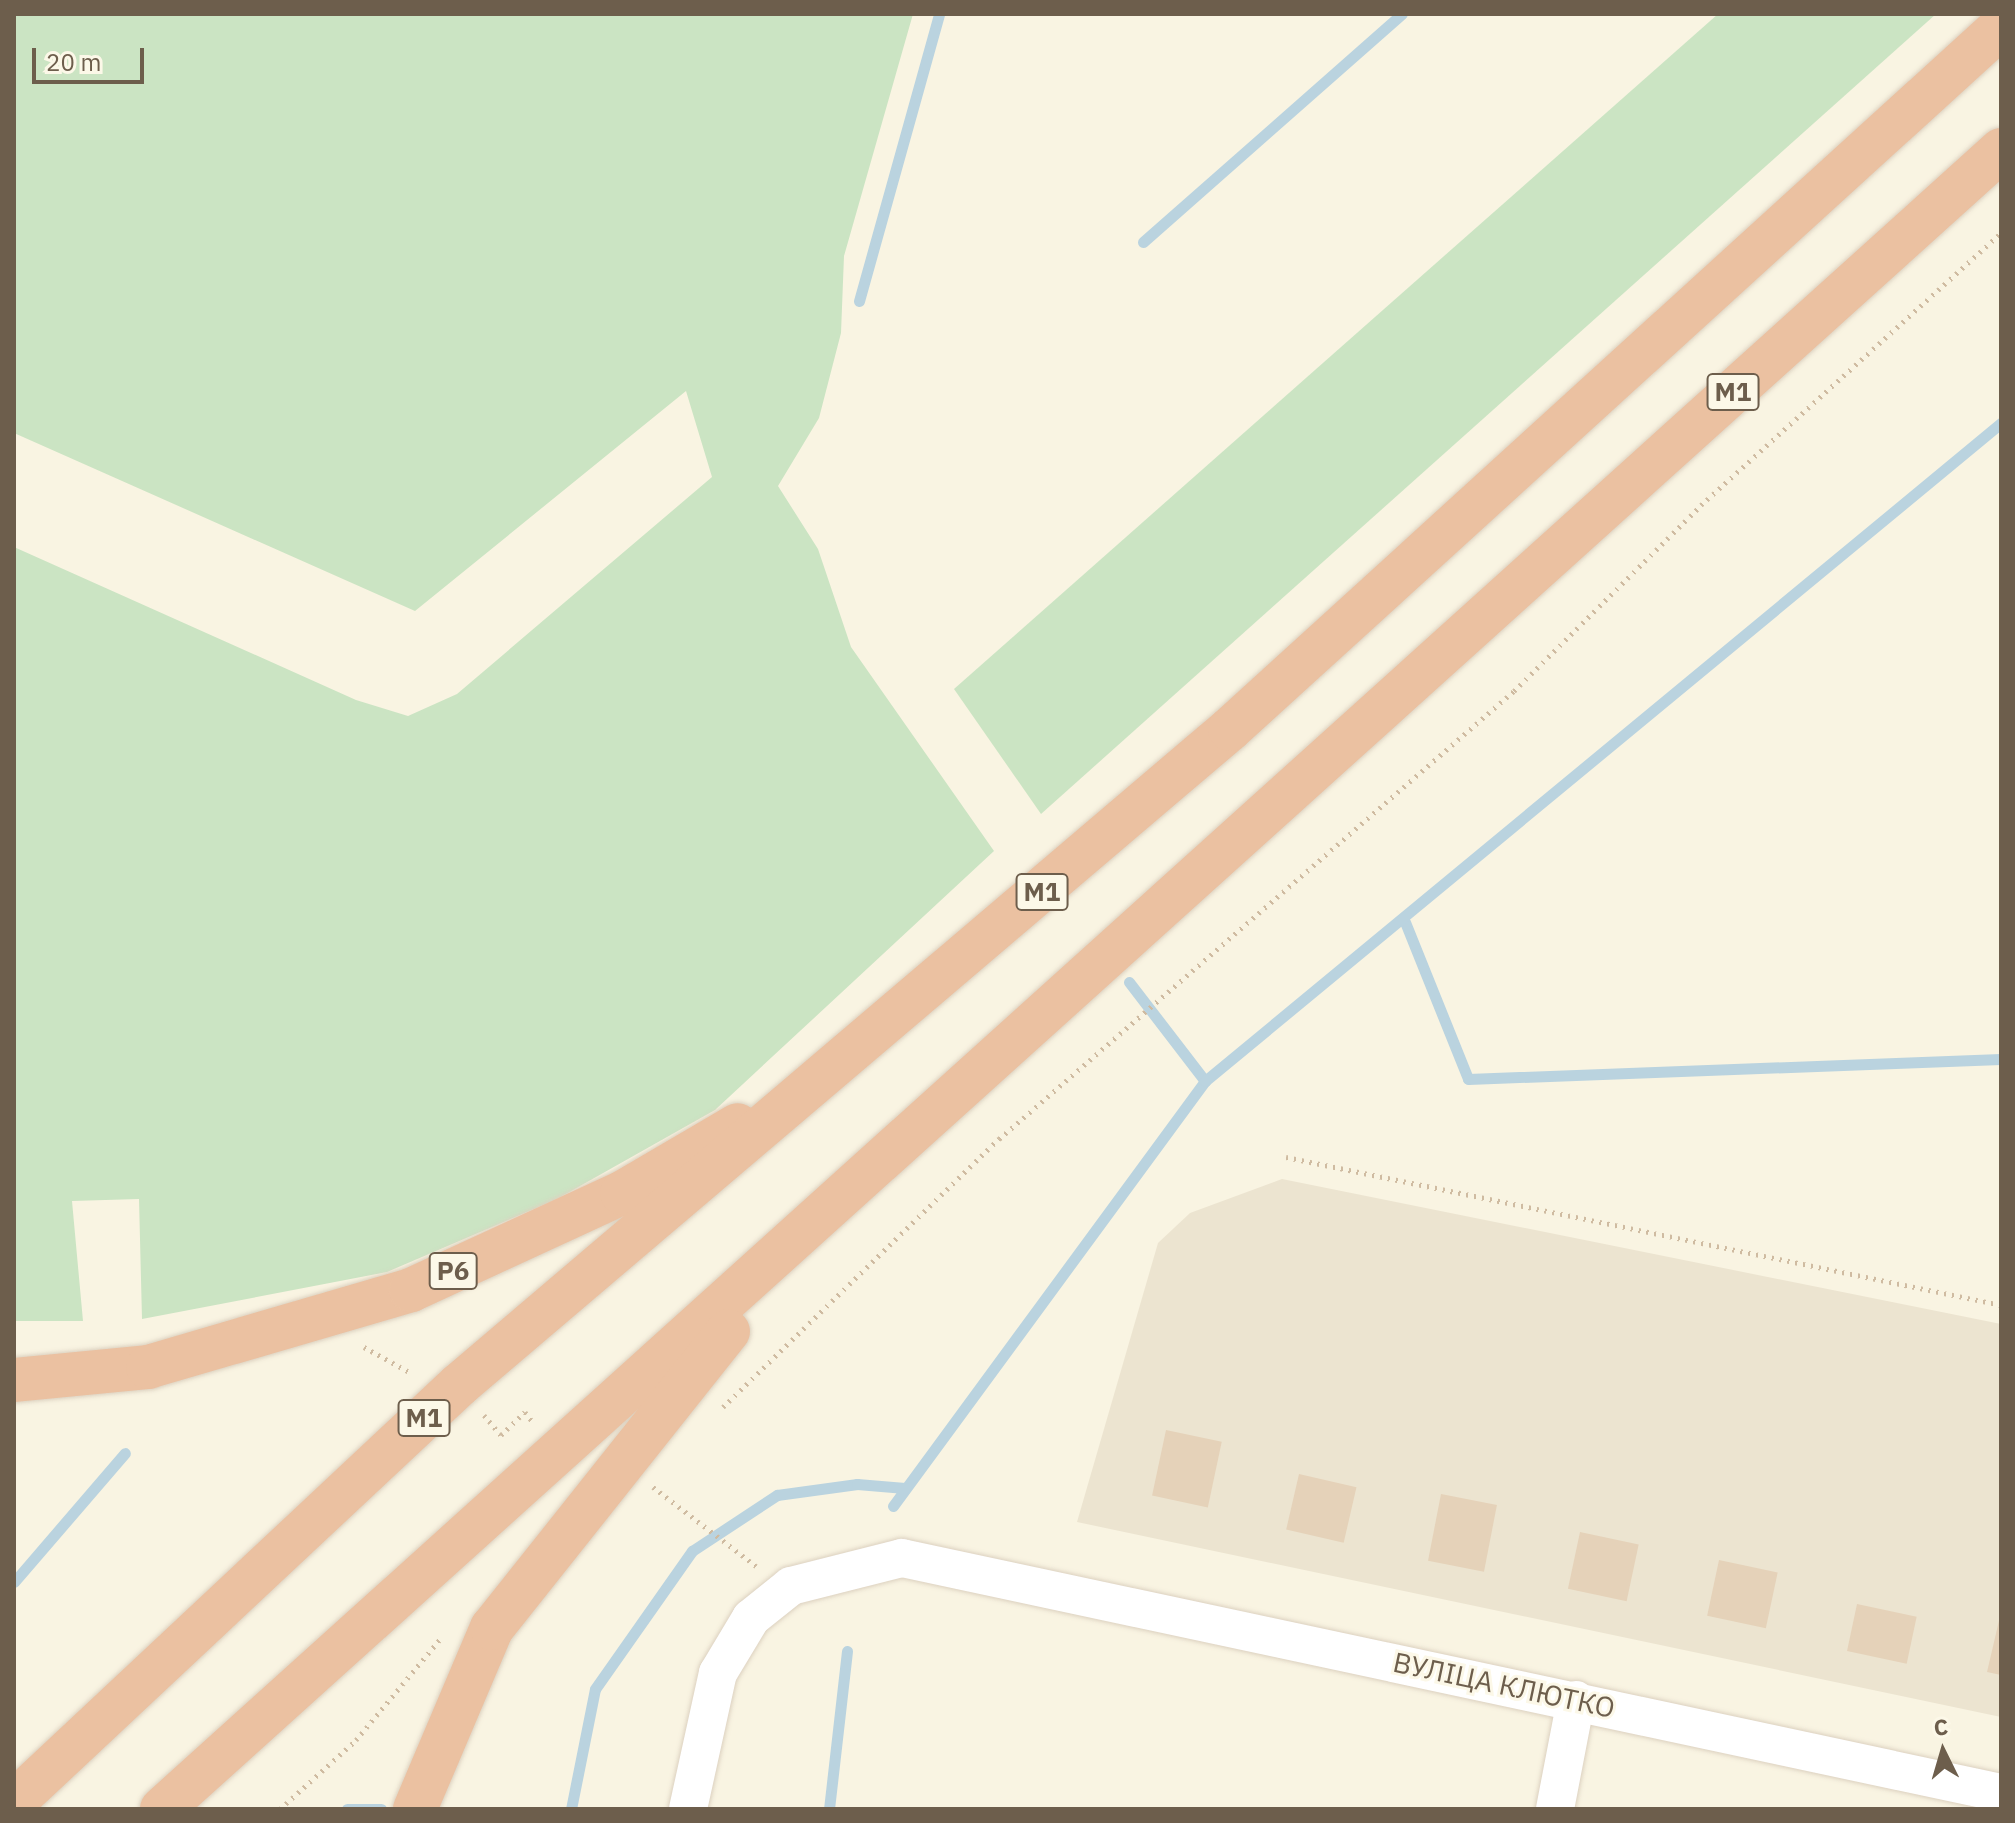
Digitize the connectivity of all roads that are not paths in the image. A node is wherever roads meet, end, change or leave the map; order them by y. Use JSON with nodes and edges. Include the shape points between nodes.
{"nodes":[{"id":1,"x":2001,"y":27,"type":"edge"},
{"id":2,"x":2001,"y":150,"type":"edge"},
{"id":3,"x":853,"y":1056,"type":"junction"},
{"id":4,"x":825,"y":1216,"type":"junction"},
{"id":5,"x":14,"y":1380,"type":"edge"},
{"id":6,"x":1576,"y":1700,"type":"junction"},
{"id":7,"x":2001,"y":1793,"type":"edge"},
{"id":8,"x":1957,"y":1796,"type":"edge"},
{"id":9,"x":14,"y":1802,"type":"edge"},
{"id":10,"x":162,"y":1809,"type":"edge"},
{"id":11,"x":415,"y":1809,"type":"edge"},
{"id":12,"x":688,"y":1809,"type":"edge"},
{"id":13,"x":1555,"y":1809,"type":"edge"}],
"edges":[{"from":1,"to":3,"type":"highway","number":"М1","via":[[1287,678]]},
{"from":2,"to":4,"type":"highway","number":"М1"},
{"from":3,"to":5,"type":"highway","number":"Р6","via":[[622,1193],[411,1290],[148,1367]]},
{"from":3,"to":9,"type":"highway","number":"М1","via":[[459,1385]]},
{"from":4,"to":10,"type":"highway","number":"М1"},
{"from":4,"to":11,"type":"highway","via":[[602,1482],[492,1628]]},
{"from":6,"to":8,"type":"street","name":"ВУЛІЦА КЛЮТКО"},
{"from":6,"to":12,"type":"street","name":"ВУЛІЦА КЛЮТКО","via":[[902,1558],[791,1586],[751,1618],[718,1673]]},
{"from":6,"to":13,"type":"street"},
{"from":7,"to":8,"type":"street","name":"ВУЛІЦА КЛЮТКО"}]}
